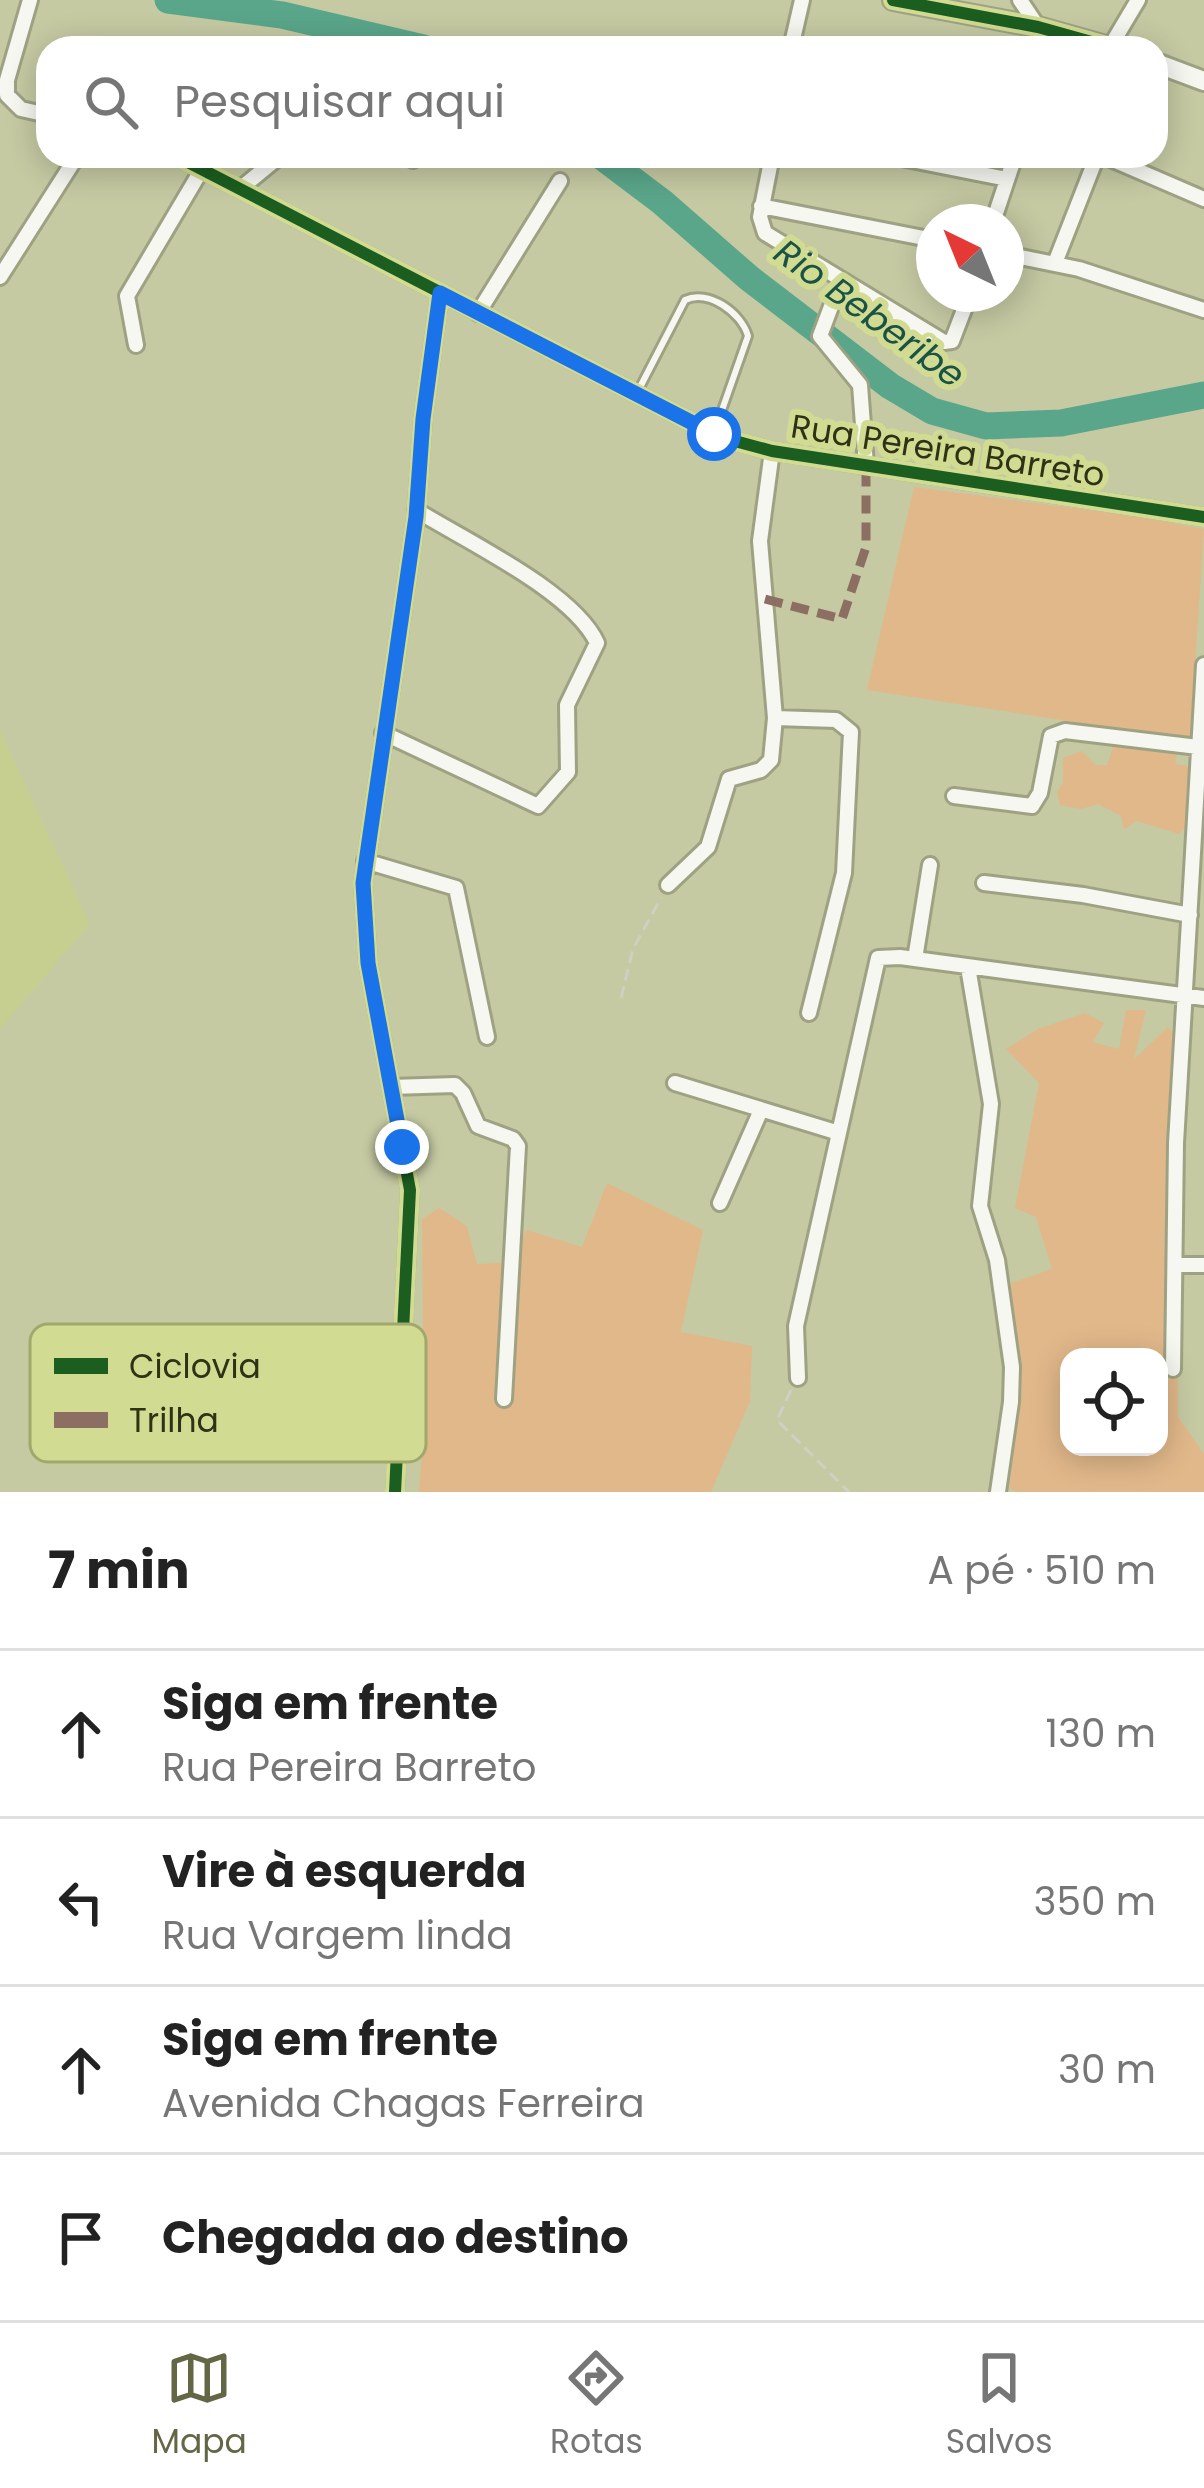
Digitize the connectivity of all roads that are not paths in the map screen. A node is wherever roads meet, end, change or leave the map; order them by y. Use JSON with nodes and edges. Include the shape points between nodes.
{"nodes":[{"id":1,"x":30,"y":0,"type":"edge"},
{"id":2,"x":802,"y":0,"type":"edge"},
{"id":3,"x":893,"y":0,"type":"edge"},
{"id":4,"x":1020,"y":0,"type":"edge"},
{"id":5,"x":1113,"y":0,"type":"edge"},
{"id":6,"x":1138,"y":0,"type":"edge"},
{"id":7,"x":1126,"y":16,"type":"junction"},
{"id":8,"x":1038,"y":27,"type":"junction"},
{"id":9,"x":794,"y":36,"type":"edge"},
{"id":10,"x":1050,"y":36,"type":"edge"},
{"id":11,"x":1117,"y":36,"type":"edge"},
{"id":12,"x":1168,"y":68,"type":"edge"},
{"id":13,"x":1204,"y":82,"type":"edge"},
{"id":14,"x":36,"y":113,"type":"edge"},
{"id":15,"x":69,"y":168,"type":"edge"},
{"id":16,"x":198,"y":168,"type":"edge"},
{"id":17,"x":265,"y":168,"type":"edge"},
{"id":18,"x":769,"y":168,"type":"edge"},
{"id":19,"x":952,"y":168,"type":"edge"},
{"id":20,"x":1011,"y":168,"type":"edge"},
{"id":21,"x":1096,"y":168,"type":"edge"},
{"id":22,"x":1129,"y":168,"type":"edge"},
{"id":23,"x":202,"y":170,"type":"junction"},
{"id":24,"x":1007,"y":179,"type":"junction"},
{"id":25,"x":560,"y":181,"type":"dead end"},
{"id":26,"x":240,"y":189,"type":"junction"},
{"id":27,"x":1204,"y":200,"type":"edge"},
{"id":28,"x":999,"y":204,"type":"edge"},
{"id":29,"x":761,"y":206,"type":"junction"},
{"id":30,"x":916,"y":236,"type":"edge"},
{"id":31,"x":1024,"y":257,"type":"edge"},
{"id":32,"x":1055,"y":263,"type":"junction"},
{"id":33,"x":0,"y":277,"type":"edge"},
{"id":34,"x":841,"y":280,"type":"junction"},
{"id":35,"x":440,"y":293,"type":"junction"},
{"id":36,"x":1204,"y":310,"type":"edge"},
{"id":37,"x":965,"y":312,"type":"edge"},
{"id":38,"x":478,"y":313,"type":"junction"},
{"id":39,"x":136,"y":345,"type":"dead end"},
{"id":40,"x":636,"y":396,"type":"junction"},
{"id":41,"x":714,"y":434,"type":"junction"},
{"id":42,"x":772,"y":451,"type":"junction"},
{"id":43,"x":866,"y":465,"type":"junction"},
{"id":44,"x":416,"y":510,"type":"junction"},
{"id":45,"x":1204,"y":517,"type":"edge"},
{"id":46,"x":1204,"y":664,"type":"edge"},
{"id":47,"x":775,"y":710,"type":"junction"},
{"id":48,"x":383,"y":734,"type":"junction"},
{"id":49,"x":1200,"y":743,"type":"edge"},
{"id":50,"x":953,"y":796,"type":"dead end"},
{"id":51,"x":365,"y":861,"type":"junction"},
{"id":52,"x":930,"y":865,"type":"dead end"},
{"id":53,"x":984,"y":883,"type":"dead end"},
{"id":54,"x":668,"y":885,"type":"road end"},
{"id":55,"x":1190,"y":915,"type":"junction"},
{"id":56,"x":915,"y":959,"type":"junction"},
{"id":57,"x":968,"y":967,"type":"junction"},
{"id":58,"x":1187,"y":996,"type":"junction"},
{"id":59,"x":1204,"y":998,"type":"edge"},
{"id":60,"x":809,"y":1013,"type":"dead end"},
{"id":61,"x":487,"y":1037,"type":"dead end"},
{"id":62,"x":675,"y":1084,"type":"dead end"},
{"id":63,"x":391,"y":1087,"type":"junction"},
{"id":64,"x":761,"y":1110,"type":"junction"},
{"id":65,"x":839,"y":1133,"type":"junction"},
{"id":66,"x":720,"y":1203,"type":"dead end"},
{"id":67,"x":1174,"y":1265,"type":"junction"},
{"id":68,"x":1204,"y":1265,"type":"edge"},
{"id":69,"x":403,"y":1324,"type":"edge"},
{"id":70,"x":1173,"y":1369,"type":"dead end"},
{"id":71,"x":797,"y":1378,"type":"road end"},
{"id":72,"x":504,"y":1400,"type":"dead end"},
{"id":73,"x":396,"y":1462,"type":"edge"},
{"id":74,"x":395,"y":1492,"type":"edge"},
{"id":75,"x":998,"y":1492,"type":"edge"}],
"edges":[{"from":1,"to":14,"type":"street","via":[[7,95]]},
{"from":2,"to":9,"type":"street"},
{"from":3,"to":8,"type":"street"},
{"from":4,"to":8,"type":"street"},
{"from":5,"to":7,"type":"street"},
{"from":6,"to":7,"type":"street"},
{"from":7,"to":11,"type":"street"},
{"from":8,"to":10,"type":"street"},
{"from":12,"to":13,"type":"street"},
{"from":15,"to":33,"type":"street"},
{"from":16,"to":23,"type":"street","name":"Rua Pereira Barreto"},
{"from":17,"to":26,"type":"street"},
{"from":18,"to":29,"type":"street"},
{"from":19,"to":24,"type":"street"},
{"from":20,"to":24,"type":"street"},
{"from":21,"to":32,"type":"street"},
{"from":22,"to":27,"type":"street"},
{"from":23,"to":26,"type":"street","name":"Rua Pereira Barreto"},
{"from":23,"to":39,"type":"street","via":[[127,296]]},
{"from":24,"to":28,"type":"street"},
{"from":25,"to":38,"type":"street"},
{"from":26,"to":35,"type":"street","name":"Rua Pereira Barreto"},
{"from":29,"to":30,"type":"street"},
{"from":29,"to":34,"type":"street","via":[[765,233]]},
{"from":31,"to":32,"type":"street"},
{"from":32,"to":36,"type":"street"},
{"from":34,"to":37,"type":"street","via":[[944,342],[958,334]]},
{"from":34,"to":43,"type":"street","via":[[820,333],[860,385]]},
{"from":35,"to":38,"type":"street","name":"Rua Pereira Barreto"},
{"from":35,"to":44,"type":"street"},
{"from":38,"to":40,"type":"street","name":"Rua Pereira Barreto"},
{"from":40,"to":41,"type":"street","name":"Rua Pereira Barreto"},
{"from":40,"to":41,"type":"lane","via":[[685,300],[710,297],[745,324],[748,336]]},
{"from":41,"to":42,"type":"street","name":"Rua Pereira Barreto"},
{"from":42,"to":43,"type":"street","name":"Rua Pereira Barreto"},
{"from":42,"to":47,"type":"street","via":[[760,541]]},
{"from":43,"to":45,"type":"street","name":"Rua Pereira Barreto"},
{"from":44,"to":48,"type":"street"},
{"from":44,"to":48,"type":"street","via":[[564,601],[597,643],[567,705],[568,772],[538,806]]},
{"from":46,"to":49,"type":"street"},
{"from":47,"to":54,"type":"street","via":[[771,760],[729,779],[708,848]]},
{"from":47,"to":60,"type":"street","via":[[836,720],[850,732],[844,873]]},
{"from":48,"to":51,"type":"street"},
{"from":49,"to":50,"type":"street","via":[[1058,733],[1032,806]]},
{"from":49,"to":55,"type":"street"},
{"from":51,"to":61,"type":"street","via":[[456,888]]},
{"from":51,"to":63,"type":"street","via":[[363,921]]},
{"from":52,"to":56,"type":"street"},
{"from":53,"to":55,"type":"street"},
{"from":55,"to":58,"type":"street"},
{"from":56,"to":57,"type":"street"},
{"from":56,"to":65,"type":"street","via":[[882,955],[875,962]]},
{"from":57,"to":58,"type":"street"},
{"from":57,"to":75,"type":"street","via":[[991,1104],[980,1207],[997,1260],[1012,1367]]},
{"from":58,"to":59,"type":"street"},
{"from":58,"to":67,"type":"street"},
{"from":62,"to":64,"type":"street"},
{"from":63,"to":69,"type":"street","via":[[410,1190]]},
{"from":63,"to":72,"type":"street","via":[[455,1085],[478,1126],[518,1146]]},
{"from":64,"to":65,"type":"street"},
{"from":64,"to":66,"type":"street"},
{"from":65,"to":71,"type":"street","via":[[796,1326]]},
{"from":67,"to":68,"type":"street"},
{"from":67,"to":70,"type":"street"},
{"from":73,"to":74,"type":"street"}]}
